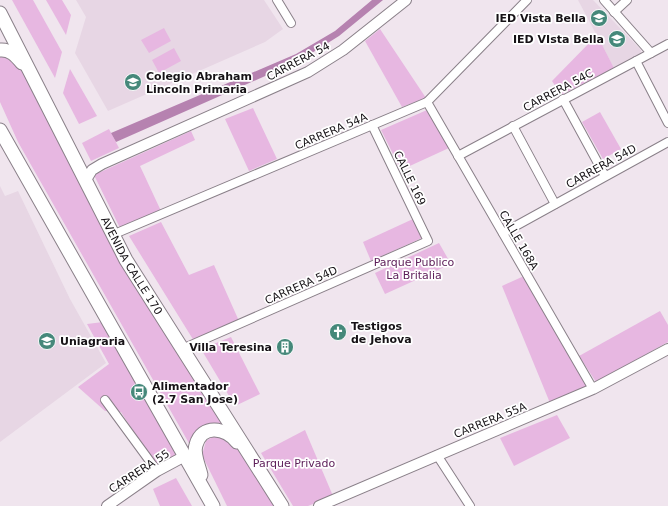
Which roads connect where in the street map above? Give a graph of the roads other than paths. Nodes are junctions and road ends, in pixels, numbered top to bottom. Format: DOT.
graph roads {
  1 [pos="277,0"];
  2 [pos="406,0"];
  3 [pos="527,0"];
  4 [pos="604,0"];
  5 [pos="627,0"];
  6 [pos="614,12"];
  7 [pos="0,13"];
  8 [pos="292,23"];
  9 [pos="668,44"];
  10 [pos="0,50"];
  11 [pos="651,53"];
  12 [pos="636,61"];
  13 [pos="44,96"];
  14 [pos="563,99"];
  15 [pos="427,102"];
  16 [pos="668,123"];
  17 [pos="372,125"];
  18 [pos="513,126"];
  19 [pos="0,130"];
  20 [pos="668,142"];
  21 [pos="458,156"];
  22 [pos="605,176"];
  23 [pos="86,180"];
  24 [pos="555,204"];
  25 [pos="503,233"];
  26 [pos="112,234"];
  27 [pos="428,241"];
  28 [pos="182,349"];
  29 [pos="668,349"];
  30 [pos="593,389"];
  31 [pos="105,400"];
  32 [pos="437,455"];
  33 [pos="185,456"];
  34 [pos="157,472"];
  35 [pos="267,482"];
  36 [pos="204,490"];
  37 [pos="107,506"];
  38 [pos="213,506"];
  39 [pos="282,506"];
  40 [pos="319,506"];
  41 [pos="470,506"];
  1 -- 8 [label="street"];
  2 -- 23 [label="street, CARRERA 54"];
  3 -- 15 [label="street, CARRERA 54A"];
  4 -- 6 [label="street"];
  5 -- 6 [label="street"];
  6 -- 11 [label="street"];
  7 -- 13 [label="main road, AVENIDA CALLE 170"];
  9 -- 11 [label="street, CARRERA 54C"];
  10 -- 13 [label="main road"];
  11 -- 12 [label="street, CARRERA 54C"];
  12 -- 14 [label="street, CARRERA 54C"];
  12 -- 16 [label="street"];
  13 -- 23 [label="main road, AVENIDA CALLE 170"];
  14 -- 18 [label="street, CARRERA 54C"];
  14 -- 22 [label="street"];
  15 -- 17 [label="street, CARRERA 54A"];
  15 -- 21 [label="street, CALLE 168A"];
  17 -- 26 [label="street, CARRERA 54A"];
  17 -- 27 [label="street, CALLE 169"];
  18 -- 21 [label="street, CARRERA 54C"];
  18 -- 24 [label="street"];
  19 -- 33 [label="main road"];
  20 -- 22 [label="street, CARRERA 54D"];
  21 -- 25 [label="street, CALLE 168A"];
  22 -- 24 [label="street, CARRERA 54D"];
  23 -- 26 [label="main road, AVENIDA CALLE 170"];
  24 -- 25 [label="street, CARRERA 54D"];
  25 -- 30 [label="street, CALLE 168A"];
  26 -- 28 [label="main road, AVENIDA CALLE 170"];
  27 -- 28 [label="street, CARRERA 54D"];
  28 -- 35 [label="main road, AVENIDA CALLE 170"];
  29 -- 30 [label="street, CARRERA 55A"];
  30 -- 32 [label="street, CARRERA 55A"];
  31 -- 34 [label="street"];
  32 -- 40 [label="street, CARRERA 55A"];
  32 -- 41 [label="street"];
  33 -- 34 [label="street, CARRERA 55"];
  33 -- 36 [label="main road"];
  34 -- 37 [label="street, CARRERA 55"];
  35 -- 36 [label="main road"];
  35 -- 39 [label="main road, AVENIDA CALLE 170"];
  36 -- 38 [label="main road"];
}
